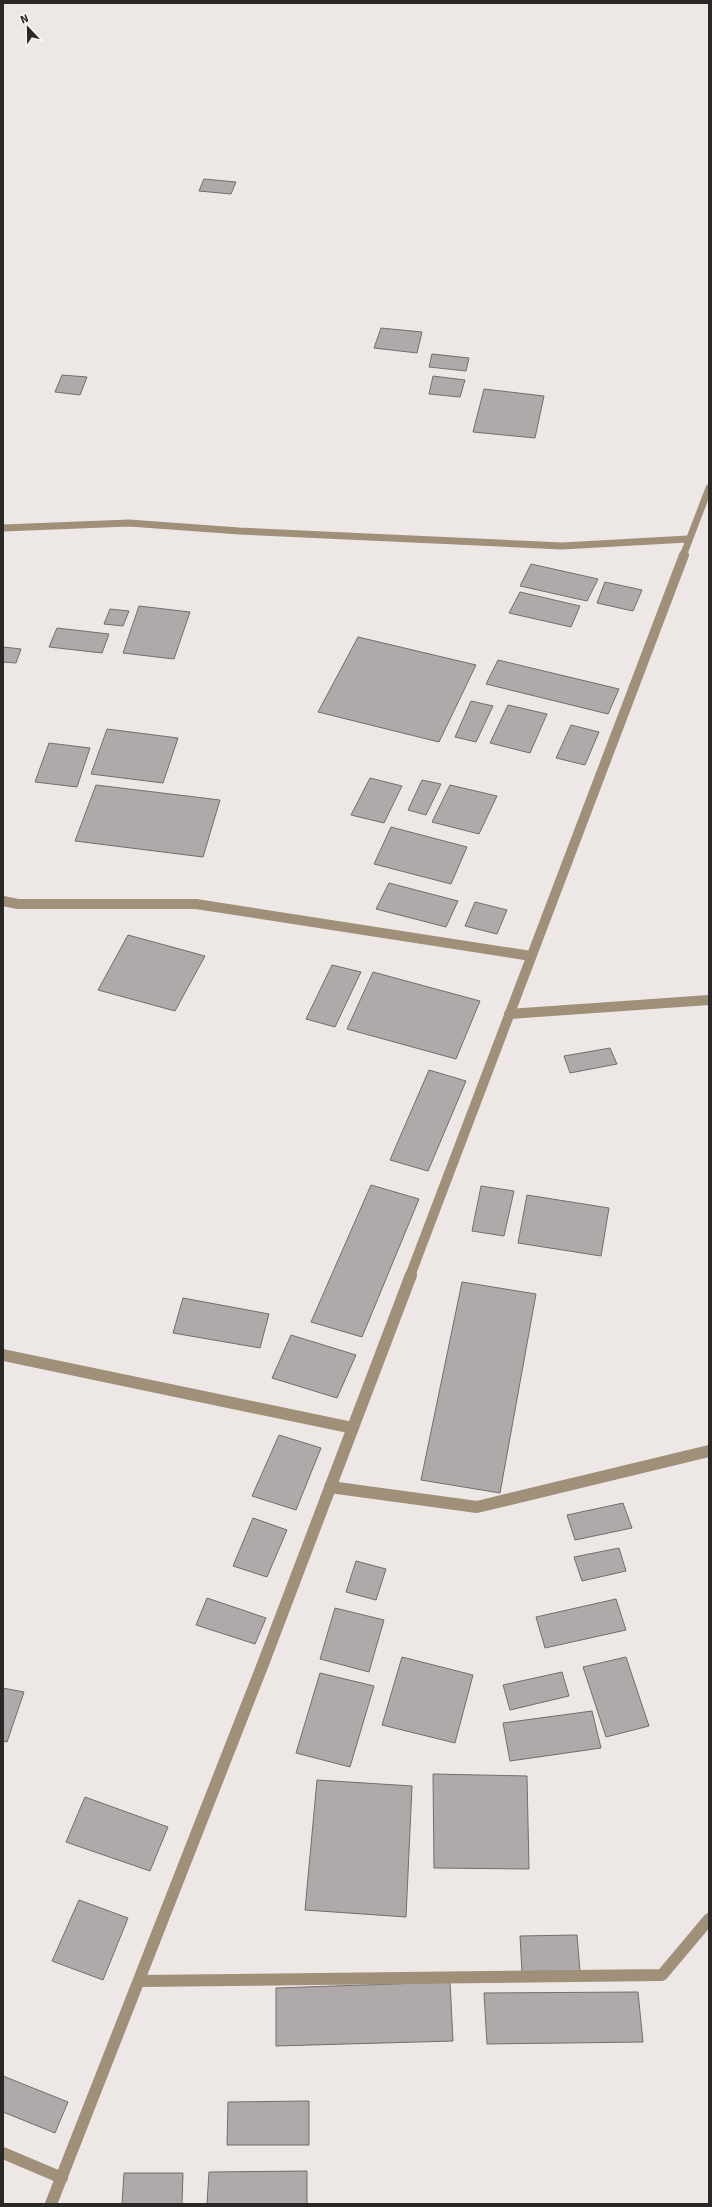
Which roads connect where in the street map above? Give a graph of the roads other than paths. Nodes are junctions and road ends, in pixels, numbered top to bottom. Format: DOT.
graph roads {
  1 [pos="709,488"];
  2 [pos="3,528"];
  3 [pos="688,540"];
  4 [pos="3,901"];
  5 [pos="531,956"];
  6 [pos="709,1000"];
  7 [pos="509,1014"];
  8 [pos="3,1355"];
  9 [pos="353,1428"];
  10 [pos="709,1450"];
  11 [pos="330,1487"];
  12 [pos="709,1918"];
  13 [pos="139,1981"];
  14 [pos="3,2153"];
  15 [pos="62,2178"];
  16 [pos="51,2204"];
  1 -- 3 [label="street"];
  2 -- 3 [label="street"];
  3 -- 5 [label="street"];
  4 -- 5 [label="street"];
  5 -- 7 [label="street"];
  6 -- 7 [label="street"];
  7 -- 9 [label="street"];
  8 -- 9 [label="street"];
  9 -- 11 [label="street"];
  10 -- 11 [label="street"];
  11 -- 13 [label="street"];
  12 -- 13 [label="street"];
  13 -- 15 [label="street"];
  14 -- 15 [label="street"];
  15 -- 16 [label="street"];
}
